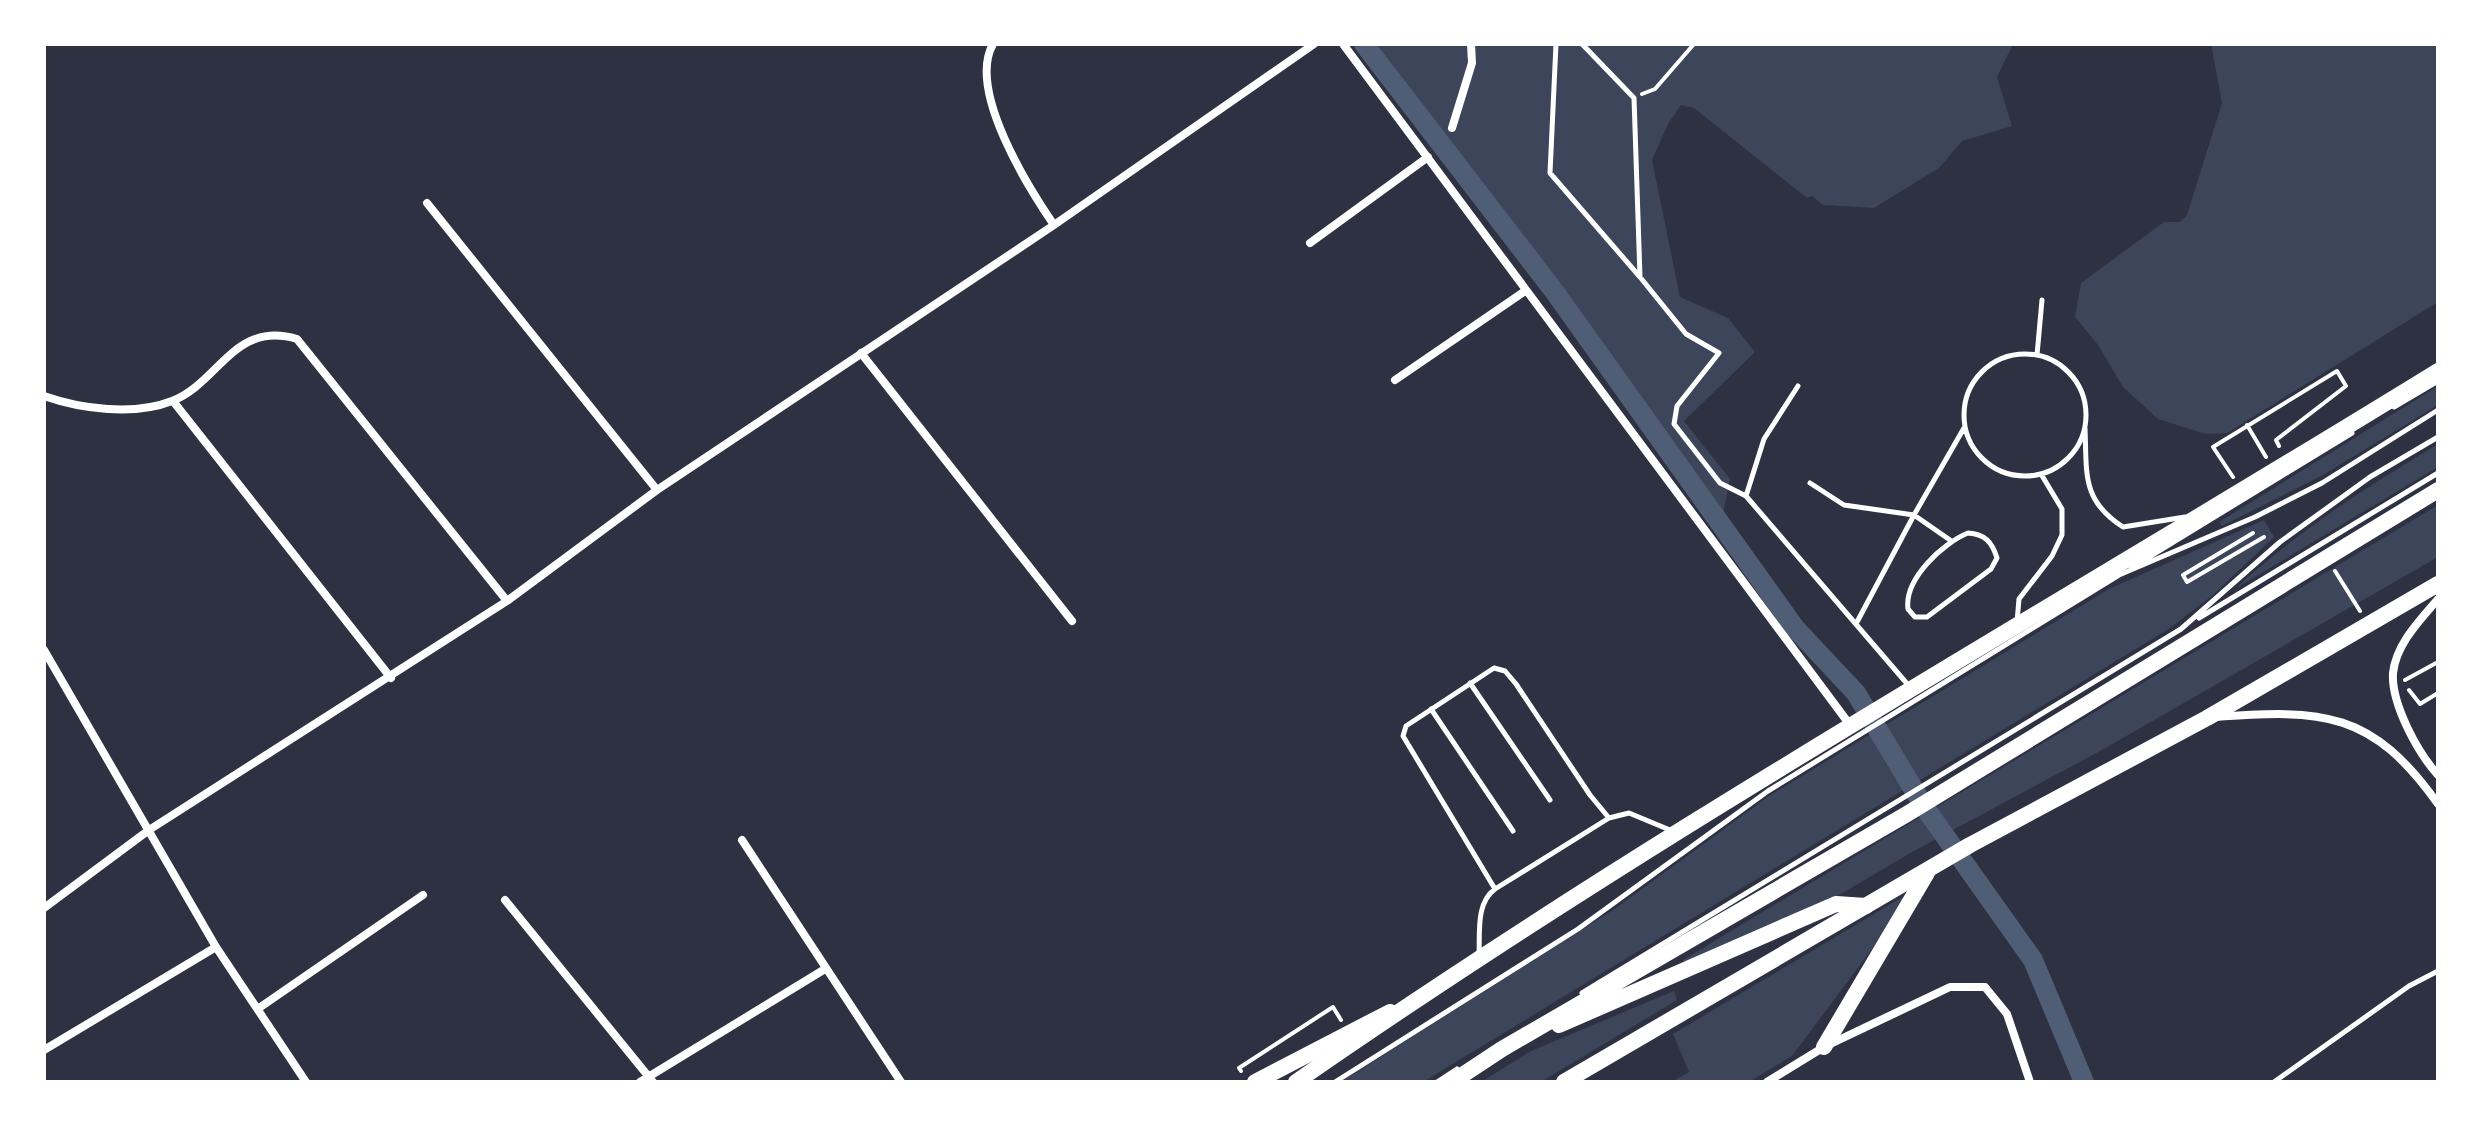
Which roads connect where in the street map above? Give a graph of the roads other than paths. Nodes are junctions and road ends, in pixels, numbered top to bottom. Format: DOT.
graph roads {
  1 [pos="993,44"];
  2 [pos="1314,44"];
  3 [pos="1343,44"];
  4 [pos="1471,44"];
  5 [pos="1556,44"];
  6 [pos="1582,44"];
  7 [pos="1452,128"];
  8 [pos="1428,157"];
  9 [pos="427,203"];
  10 [pos="1054,225"];
  11 [pos="1310,243"];
  12 [pos="1640,277"];
  13 [pos="1525,291"];
  14 [pos="2042,300"];
  15 [pos="861,353"];
  16 [pos="2037,355"];
  17 [pos="2438,371"];
  18 [pos="1395,380"];
  19 [pos="2438,381"];
  20 [pos="1798,386"];
  21 [pos="44,396"];
  22 [pos="173,401"];
  23 [pos="2438,410"];
  24 [pos="1965,427"];
  25 [pos="2085,427"];
  26 [pos="2438,437"];
  27 [pos="2438,473"];
  28 [pos="2041,474"];
  29 [pos="1810,483"];
  30 [pos="657,490"];
  31 [pos="2438,490"];
  32 [pos="1746,496"];
  33 [pos="2206,512"];
  34 [pos="1914,515"];
  35 [pos="1950,540"];
  36 [pos="2119,575"];
  37 [pos="2438,584"];
  38 [pos="2438,599"];
  39 [pos="507,601"];
  40 [pos="1072,621"];
  41 [pos="1857,622"];
  42 [pos="2017,628"];
  43 [pos="2181,629"];
  44 [pos="44,650"];
  45 [pos="391,678"];
  46 [pos="1470,683"];
  47 [pos="1912,690"];
  48 [pos="1431,709"];
  49 [pos="2207,718"];
  50 [pos="1857,727"];
  51 [pos="2438,775"];
  52 [pos="1940,785"];
  53 [pos="1550,800"];
  54 [pos="2438,804"];
  55 [pos="1900,810"];
  56 [pos="1609,818"];
  57 [pos="149,830"];
  58 [pos="1513,831"];
  59 [pos="1679,834"];
  60 [pos="742,840"];
  61 [pos="1931,869"];
  62 [pos="1495,889"];
  63 [pos="423,895"];
  64 [pos="505,900"];
  65 [pos="1866,906"];
  66 [pos="44,908"];
  67 [pos="216,947"];
  68 [pos="1479,957"];
  69 [pos="825,969"];
  70 [pos="2438,971"];
  71 [pos="1413,1001"];
  72 [pos="259,1008"];
  73 [pos="1824,1047"];
  74 [pos="1502,1049"];
  75 [pos="44,1050"];
  76 [pos="651,1079"];
  77 [pos="306,1082"];
  78 [pos="640,1082"];
  79 [pos="901,1082"];
  80 [pos="1255,1082"];
  81 [pos="1296,1082"];
  82 [pos="1332,1082"];
  83 [pos="1437,1082"];
  84 [pos="1452,1082"];
  85 [pos="1564,1082"];
  86 [pos="1767,1082"];
  87 [pos="2030,1082"];
  88 [pos="2274,1082"];
  1 -- 10 [label="street"];
  2 -- 10 [label="street"];
  3 -- 8 [label="street"];
  4 -- 7 [label="street"];
  5 -- 12 [label="lane"];
  6 -- 12 [label="lane"];
  8 -- 11 [label="street"];
  8 -- 13 [label="street"];
  9 -- 30 [label="street"];
  10 -- 15 [label="street"];
  12 -- 32 [label="lane"];
  13 -- 18 [label="street"];
  13 -- 50 [label="street"];
  14 -- 16 [label="lane"];
  15 -- 30 [label="street"];
  15 -- 40 [label="street"];
  16 -- 24 [label="lane"];
  16 -- 25 [label="lane"];
  17 -- 33 [label="main road"];
  19 -- 36 [label="lane"];
  20 -- 32 [label="lane"];
  21 -- 22 [label="street"];
  22 -- 39 [label="street"];
  22 -- 45 [label="street"];
  23 -- 36 [label="lane"];
  24 -- 28 [label="lane"];
  24 -- 34 [label="lane"];
  25 -- 28 [label="lane"];
  25 -- 33 [label="lane"];
  26 -- 43 [label="lane"];
  27 -- 43 [label="lane"];
  28 -- 42 [label="lane"];
  29 -- 34 [label="lane"];
  30 -- 39 [label="street"];
  31 -- 52 [label="main road"];
  32 -- 41 [label="lane"];
  33 -- 42 [label="main road"];
  34 -- 35 [label="lane"];
  34 -- 41 [label="lane"];
  35 -- 35 [label="lane"];
  36 -- 50 [label="lane"];
  37 -- 49 [label="main road"];
  38 -- 51 [label="street"];
  39 -- 45 [label="street"];
  41 -- 47 [label="lane"];
  42 -- 47 [label="main road"];
  43 -- 52 [label="lane"];
  44 -- 57 [label="street"];
  45 -- 57 [label="street"];
  46 -- 48 [label="lane"];
  46 -- 53 [label="lane"];
  46 -- 56 [label="lane"];
  47 -- 50 [label="main road"];
  48 -- 58 [label="lane"];
  48 -- 62 [label="lane"];
  49 -- 54 [label="street"];
  49 -- 61 [label="main road"];
  50 -- 59 [label="main road"];
  50 -- 82 [label="lane"];
  52 -- 55 [label="main road"];
  55 -- 74 [label="main road"];
  55 -- 83 [label="lane"];
  56 -- 59 [label="lane"];
  56 -- 62 [label="lane"];
  57 -- 66 [label="street"];
  57 -- 67 [label="street"];
  59 -- 68 [label="main road"];
  60 -- 69 [label="street"];
  61 -- 65 [label="main road"];
  61 -- 73 [label="main road"];
  62 -- 68 [label="lane"];
  63 -- 72 [label="street"];
  64 -- 76 [label="street"];
  65 -- 74 [label="main road"];
  65 -- 85 [label="main road"];
  67 -- 72 [label="street"];
  67 -- 75 [label="street"];
  68 -- 71 [label="main road"];
  69 -- 76 [label="street"];
  69 -- 79 [label="street"];
  70 -- 88 [label="lane"];
  71 -- 80 [label="main road"];
  71 -- 81 [label="main road"];
  72 -- 77 [label="street"];
  73 -- 86 [label="street"];
  73 -- 87 [label="street"];
  74 -- 84 [label="main road"];
  76 -- 78 [label="street"];
}
